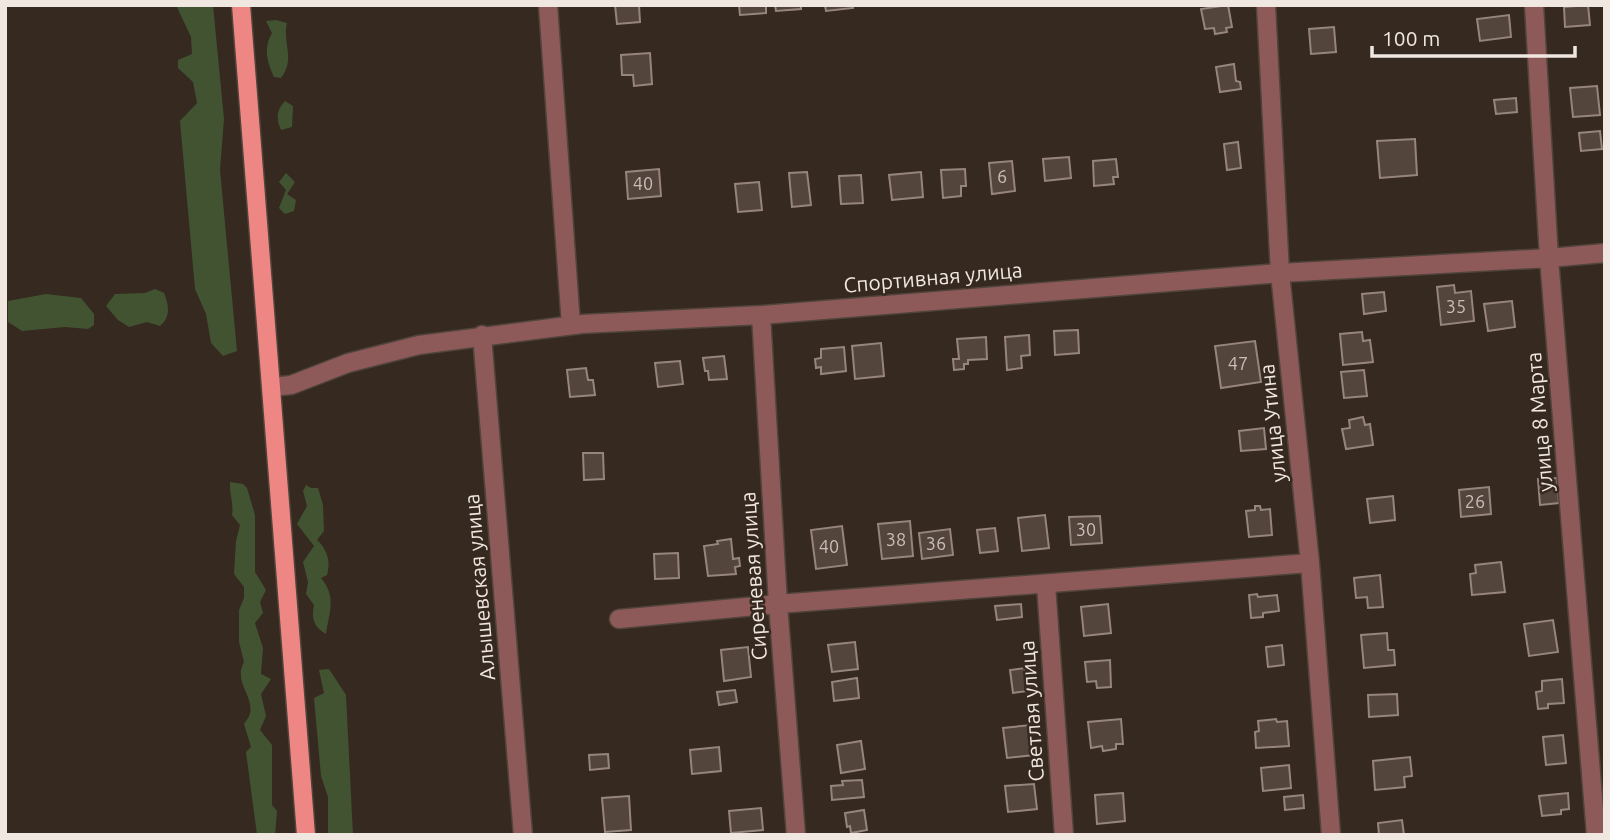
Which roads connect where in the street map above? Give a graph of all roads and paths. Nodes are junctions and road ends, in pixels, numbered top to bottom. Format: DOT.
graph roads {
  1 [pos="241,5"];
  2 [pos="548,5"];
  3 [pos="1266,5"];
  4 [pos="1534,5"];
  5 [pos="1605,253"];
  6 [pos="1549,258"];
  7 [pos="1280,273"];
  8 [pos="761,314"];
  9 [pos="571,325"];
  10 [pos="482,335"];
  11 [pos="271,387"];
  12 [pos="1310,563"];
  13 [pos="1046,585"];
  14 [pos="778,604"];
  15 [pos="619,619"];
  16 [pos="306,835"];
  17 [pos="523,835"];
  18 [pos="796,835"];
  19 [pos="1064,835"];
  20 [pos="1331,835"];
  21 [pos="1596,835"];
  1 -- 11 [label="main road"];
  2 -- 9 [label="street"];
  3 -- 7 [label="street, улица Утина"];
  4 -- 6 [label="street, улица 8 Марта"];
  5 -- 6 [label="street, Спортивная улица"];
  6 -- 7 [label="street, Спортивная улица"];
  6 -- 21 [label="street, улица 8 Марта"];
  7 -- 8 [label="street, Спортивная улица"];
  7 -- 12 [label="street, улица Утина"];
  8 -- 9 [label="street, Спортивная улица"];
  8 -- 14 [label="street, Сиреневая улица"];
  9 -- 10 [label="street, Спортивная улица"];
  10 -- 11 [label="street, Спортивная улица"];
  10 -- 17 [label="street, Алышевская улица"];
  11 -- 16 [label="main road"];
  12 -- 13 [label="street"];
  12 -- 20 [label="street, улица Утина"];
  13 -- 14 [label="street"];
  13 -- 19 [label="street, Светлая улица"];
  14 -- 15 [label="street"];
  14 -- 18 [label="street, Сиреневая улица"];
}
